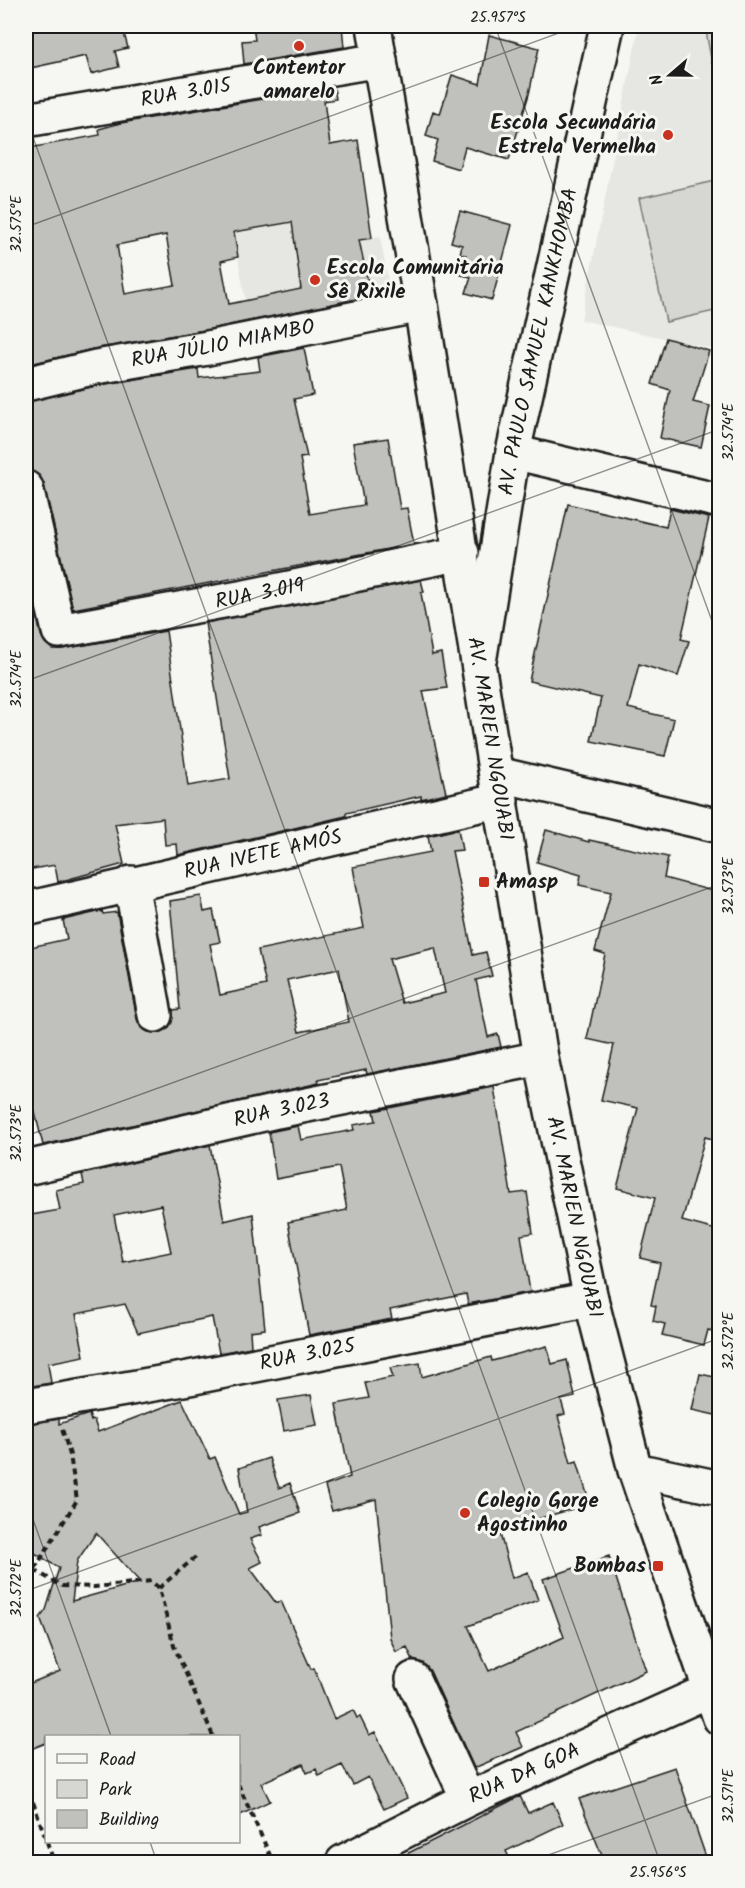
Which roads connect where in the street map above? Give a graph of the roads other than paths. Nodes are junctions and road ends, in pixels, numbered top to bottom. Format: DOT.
graph roads {
  1 [pos="374,26"];
  2 [pos="607,26"];
  3 [pos="380,60"];
  4 [pos="26,120"];
  5 [pos="422,305"];
  6 [pos="26,384"];
  7 [pos="513,452"];
  8 [pos="26,488"];
  9 [pos="720,501"];
  10 [pos="462,553"];
  11 [pos="479,661"];
  12 [pos="499,787"];
  13 [pos="720,826"];
  14 [pos="131,884"];
  15 [pos="26,909"];
  16 [pos="155,1015"];
  17 [pos="541,1058"];
  18 [pos="26,1164"];
  19 [pos="591,1299"];
  20 [pos="26,1406"];
  21 [pos="635,1470"];
  22 [pos="720,1488"];
  23 [pos="413,1679"];
  24 [pos="715,1704"];
  25 [pos="468,1799"];
  26 [pos="349,1861"];
  1 -- 3 [label="street, AV. MARIEN NGOUABI"];
  2 -- 7 [label="street, AV. PAULO SAMUEL KANKHOMBA"];
  3 -- 4 [label="street, RUA 3.015"];
  3 -- 5 [label="street, AV. MARIEN NGOUABI"];
  5 -- 6 [label="street, RUA JÚLIO MIAMBO"];
  5 -- 10 [label="street, AV. MARIEN NGOUABI"];
  7 -- 9 [label="street"];
  7 -- 11 [label="street, AV. PAULO SAMUEL KANKHOMBA"];
  8 -- 10 [label="street, RUA 3.019"];
  10 -- 11 [label="street, AV. MARIEN NGOUABI"];
  11 -- 12 [label="street, AV. MARIEN NGOUABI"];
  12 -- 13 [label="street"];
  12 -- 14 [label="street, RUA IVETE AMÓS"];
  12 -- 17 [label="street, AV. MARIEN NGOUABI"];
  14 -- 15 [label="street, RUA IVETE AMÓS"];
  14 -- 16 [label="street"];
  17 -- 18 [label="street, RUA 3.023"];
  17 -- 19 [label="street, AV. MARIEN NGOUABI"];
  19 -- 20 [label="street, RUA 3.025"];
  19 -- 21 [label="street, AV. MARIEN NGOUABI"];
  21 -- 22 [label="street"];
  21 -- 24 [label="street, AV. MARIEN NGOUABI"];
  23 -- 25 [label="street"];
  24 -- 25 [label="street, RUA DA GOA"];
  25 -- 26 [label="street, RUA DA GOA"];
}
